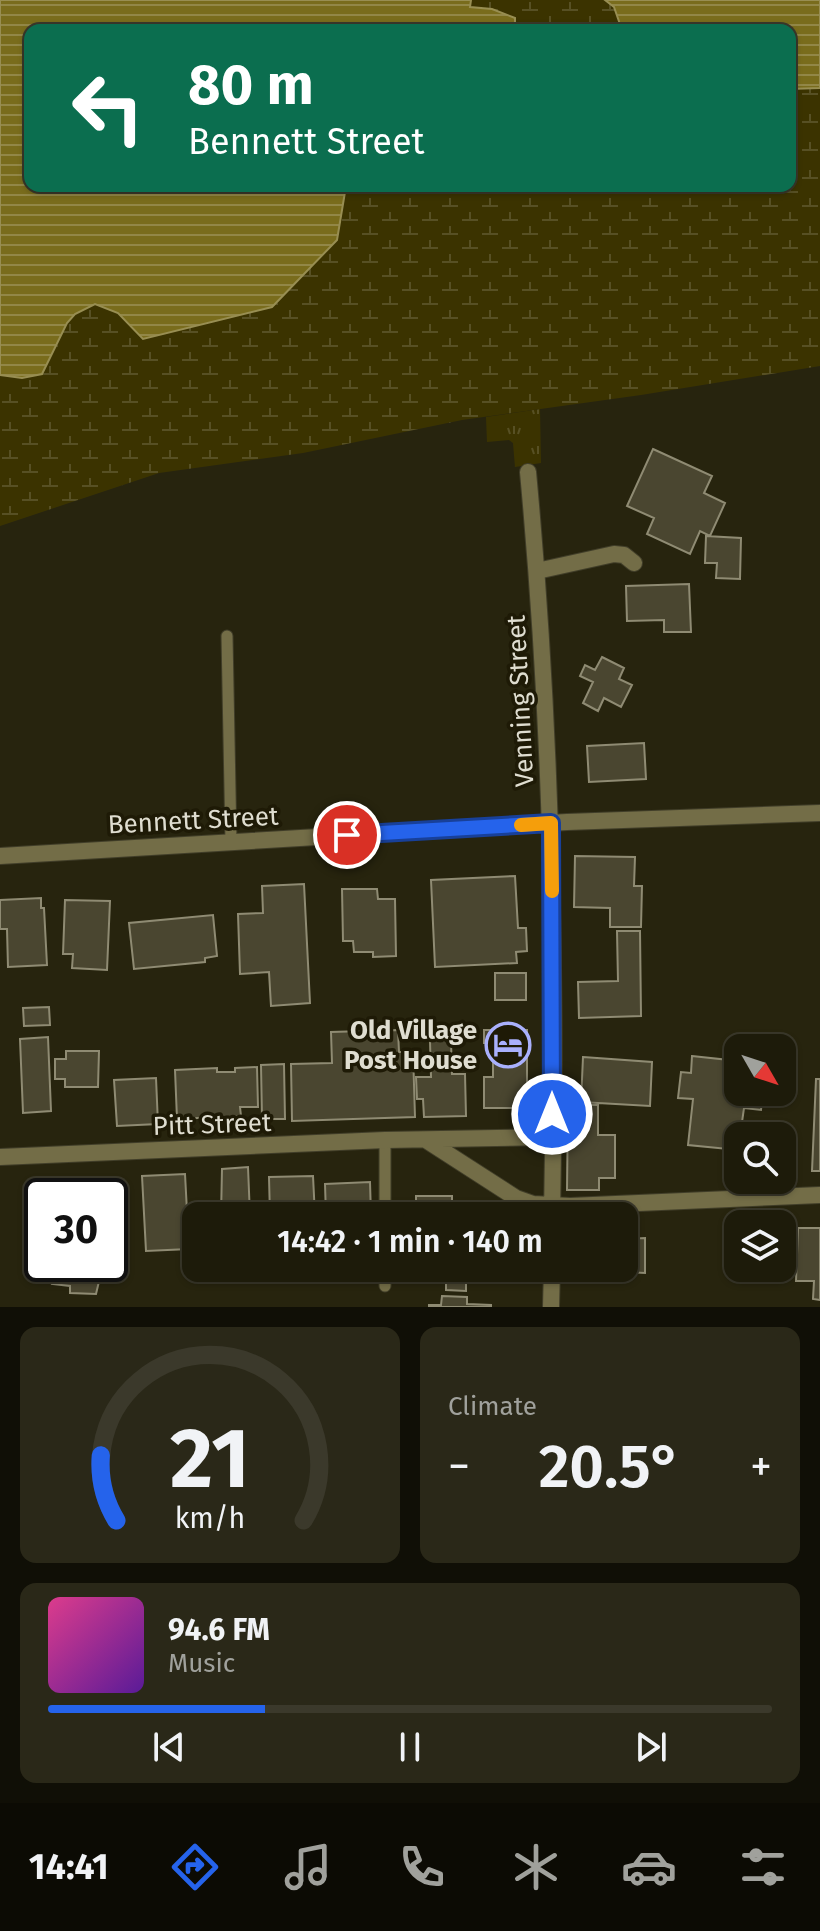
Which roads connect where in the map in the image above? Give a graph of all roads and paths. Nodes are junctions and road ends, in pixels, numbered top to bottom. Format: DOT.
graph roads {
  1 [pos="528,472"];
  2 [pos="634,563"];
  3 [pos="537,571"];
  4 [pos="227,636"];
  5 [pos="820,813"];
  6 [pos="551,823"];
  7 [pos="231,842"];
  8 [pos="0,856"];
  9 [pos="552,1137"];
  10 [pos="385,1140"];
  11 [pos="426,1140"];
  12 [pos="0,1157"];
  13 [pos="820,1195"];
  14 [pos="385,1202"];
  15 [pos="527,1202"];
  16 [pos="552,1202"];
  17 [pos="638,1206"];
  18 [pos="385,1282"];
  19 [pos="552,1282"];
  20 [pos="385,1286"];
  21 [pos="551,1307"];
  1 -- 3 [label="street, Venning Street"];
  2 -- 3 [label="street"];
  3 -- 6 [label="street, Venning Street"];
  4 -- 7 [label="lane"];
  5 -- 6 [label="street, Bennett Street"];
  6 -- 7 [label="street, Bennett Street"];
  6 -- 9 [label="street, Venning Street"];
  7 -- 8 [label="street, Bennett Street"];
  9 -- 11 [label="street, Pitt Street"];
  9 -- 16 [label="street, Venning Street"];
  10 -- 11 [label="street, Pitt Street"];
  10 -- 12 [label="street, Pitt Street"];
  10 -- 14 [label="lane"];
  11 -- 15 [label="street"];
  13 -- 17 [label="street"];
  18 -- 20 [label="lane"];
  19 -- 21 [label="street"];
}
